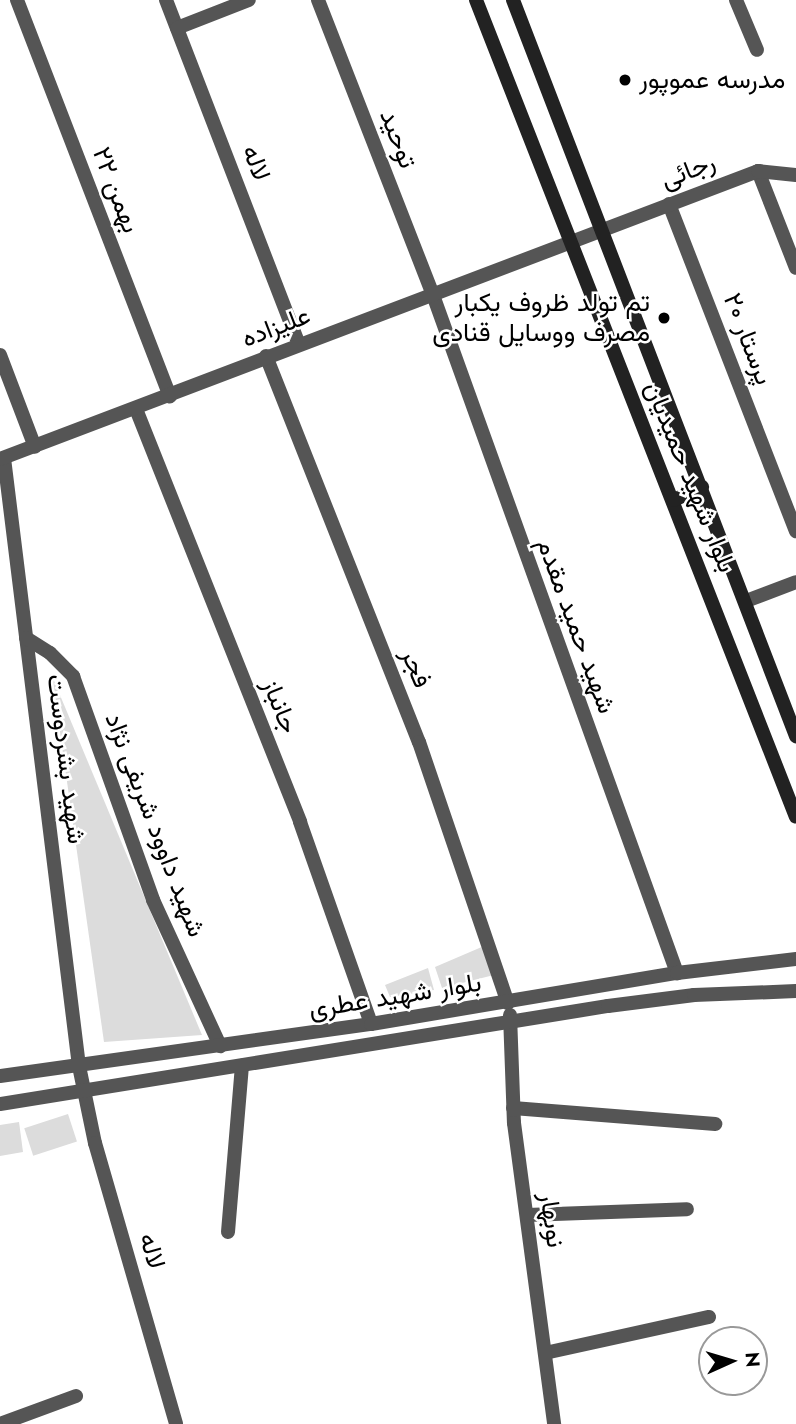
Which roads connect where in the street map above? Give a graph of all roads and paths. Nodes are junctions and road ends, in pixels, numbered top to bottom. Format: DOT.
graph roads {
  1 [pos="17,0"];
  2 [pos="166,0"];
  3 [pos="249,0"];
  4 [pos="318,0"];
  5 [pos="477,0"];
  6 [pos="513,0"];
  7 [pos="736,0"];
  8 [pos="177,28"];
  9 [pos="757,50"];
  10 [pos="758,171"];
  11 [pos="796,174"];
  12 [pos="669,204"];
  13 [pos="601,231"];
  14 [pos="570,243"];
  15 [pos="796,268"];
  16 [pos="433,295"];
  17 [pos="299,344"];
  18 [pos="0,355"];
  19 [pos="265,356"];
  20 [pos="170,397"];
  21 [pos="135,409"];
  22 [pos="35,447"];
  23 [pos="2,459"];
  24 [pos="702,487"];
  25 [pos="674,500"];
  26 [pos="796,531"];
  27 [pos="796,582"];
  28 [pos="746,601"];
  29 [pos="26,638"];
  30 [pos="796,736"];
  31 [pos="796,817"];
  32 [pos="796,959"];
  33 [pos="677,973"];
  34 [pos="796,991"];
  35 [pos="508,1003"];
  36 [pos="511,1022"];
  37 [pos="371,1024"];
  38 [pos="220,1046"];
  39 [pos="79,1066"];
  40 [pos="242,1066"];
  41 [pos="0,1076"];
  42 [pos="84,1090"];
  43 [pos="0,1104"];
  44 [pos="513,1108"];
  45 [pos="715,1124"];
  46 [pos="687,1209"];
  47 [pos="527,1215"];
  48 [pos="228,1232"];
  49 [pos="709,1317"];
  50 [pos="545,1353"];
  51 [pos="76,1396"];
  52 [pos="0,1424"];
  53 [pos="176,1424"];
  54 [pos="554,1424"];
  1 -- 20 [label="street, ۲۲ بهمن"];
  2 -- 8 [label="street, لاله"];
  3 -- 8 [label="street"];
  4 -- 16 [label="street, توحید"];
  5 -- 14 [label="main road, بلوار شهید حمیدیان"];
  6 -- 13 [label="main road, بلوار شهید حمیدیان"];
  7 -- 9 [label="street"];
  8 -- 17 [label="street, لاله"];
  10 -- 11 [label="street, رجائی"];
  10 -- 12 [label="street, رجائی"];
  10 -- 15 [label="street"];
  12 -- 13 [label="street, رجائی"];
  12 -- 26 [label="street, پرستار ۲۰"];
  13 -- 14 [label="street, رجائی"];
  13 -- 24 [label="main road, بلوار شهید حمیدیان"];
  14 -- 16 [label="street, علیزاده"];
  14 -- 25 [label="main road, بلوار شهید حمیدیان"];
  16 -- 17 [label="street, علیزاده"];
  16 -- 33 [label="street, شهید حمید مقدم"];
  17 -- 19 [label="street, علیزاده"];
  18 -- 22 [label="street"];
  19 -- 20 [label="street, علیزاده"];
  19 -- 35 [label="street, فجر"];
  20 -- 21 [label="street, علیزاده"];
  21 -- 22 [label="street, علیزاده"];
  21 -- 37 [label="street, جانباز"];
  22 -- 23 [label="street, علیزاده"];
  23 -- 29 [label="street, شهید بشردوست"];
  24 -- 25 [label="main road"];
  24 -- 28 [label="main road, بلوار شهید حمیدیان"];
  25 -- 31 [label="main road, بلوار شهید حمیدیان"];
  27 -- 28 [label="street"];
  28 -- 30 [label="main road, بلوار شهید حمیدیان"];
  29 -- 38 [label="street, شهید داوود شریفی نژاد"];
  29 -- 39 [label="street, شهید بشردوست"];
  32 -- 33 [label="street, بلوار شهید عطری"];
  33 -- 35 [label="street, بلوار شهید عطری"];
  34 -- 36 [label="street, بلوار شهید عطری"];
  35 -- 36 [label="street, فجر"];
  35 -- 37 [label="street, بلوار شهید عطری"];
  36 -- 40 [label="street, بلوار شهید عطری"];
  36 -- 44 [label="street, نوبهار"];
  37 -- 38 [label="street, بلوار شهید عطری"];
  38 -- 39 [label="street, بلوار شهید عطری"];
  39 -- 41 [label="street, بلوار شهید عطری"];
  39 -- 42 [label="street, شهید بشردوست"];
  40 -- 42 [label="street, بلوار شهید عطری"];
  40 -- 48 [label="street"];
  42 -- 43 [label="street, بلوار شهید عطری"];
  42 -- 53 [label="street, لاله"];
  44 -- 45 [label="street"];
  44 -- 47 [label="street, نوبهار"];
  46 -- 47 [label="street"];
  47 -- 50 [label="street, نوبهار"];
  49 -- 50 [label="street"];
  50 -- 54 [label="street, نوبهار"];
  51 -- 52 [label="street"];
}
